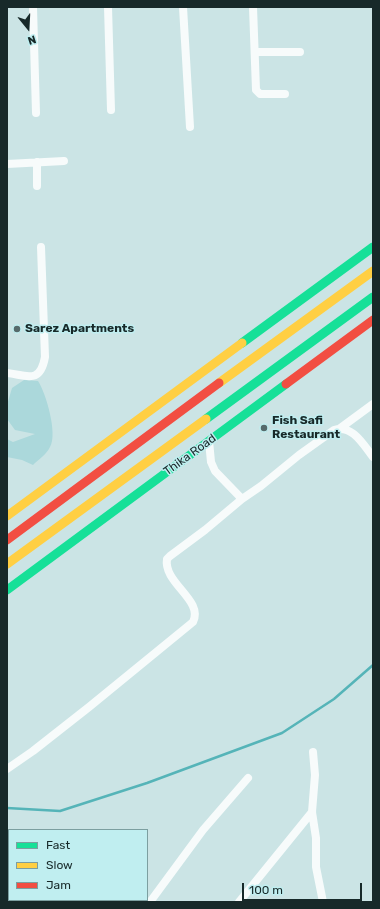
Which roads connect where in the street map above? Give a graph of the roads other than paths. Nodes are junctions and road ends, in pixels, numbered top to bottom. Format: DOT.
graph roads {
  1 [pos="33,7"];
  2 [pos="108,7"];
  3 [pos="183,7"];
  4 [pos="254,7"];
  5 [pos="255,52"];
  6 [pos="300,52"];
  7 [pos="285,94"];
  8 [pos="111,110"];
  9 [pos="36,113"];
  10 [pos="190,127"];
  11 [pos="64,161"];
  12 [pos="37,162"];
  13 [pos="7,164"];
  14 [pos="37,186"];
  15 [pos="373,246"];
  16 [pos="41,247"];
  17 [pos="373,272"];
  18 [pos="373,297"];
  19 [pos="373,320"];
  20 [pos="7,373"];
  21 [pos="373,404"];
  22 [pos="339,429"];
  23 [pos="209,440"];
  24 [pos="373,456"];
  25 [pos="242,499"];
  26 [pos="7,516"];
  27 [pos="7,540"];
  28 [pos="7,564"];
  29 [pos="7,590"];
  30 [pos="313,752"];
  31 [pos="7,769"];
  32 [pos="248,778"];
  33 [pos="312,812"];
  34 [pos="150,902"];
  35 [pos="239,902"];
  36 [pos="323,902"];
  1 -- 9 [label="street"];
  2 -- 8 [label="street"];
  3 -- 10 [label="street"];
  4 -- 5 [label="street"];
  5 -- 6 [label="street"];
  5 -- 7 [label="street"];
  11 -- 12 [label="street"];
  12 -- 13 [label="street"];
  12 -- 14 [label="street"];
  15 -- 26 [label="main road"];
  16 -- 20 [label="street"];
  17 -- 27 [label="main road"];
  18 -- 28 [label="main road, Thika Road"];
  19 -- 23 [label="main road, Thika Road"];
  21 -- 22 [label="street"];
  22 -- 24 [label="street"];
  22 -- 25 [label="street"];
  23 -- 25 [label="street"];
  23 -- 29 [label="main road, Thika Road"];
  25 -- 31 [label="street"];
  30 -- 33 [label="street"];
  32 -- 34 [label="street"];
  33 -- 35 [label="street"];
  33 -- 36 [label="street"];
}
